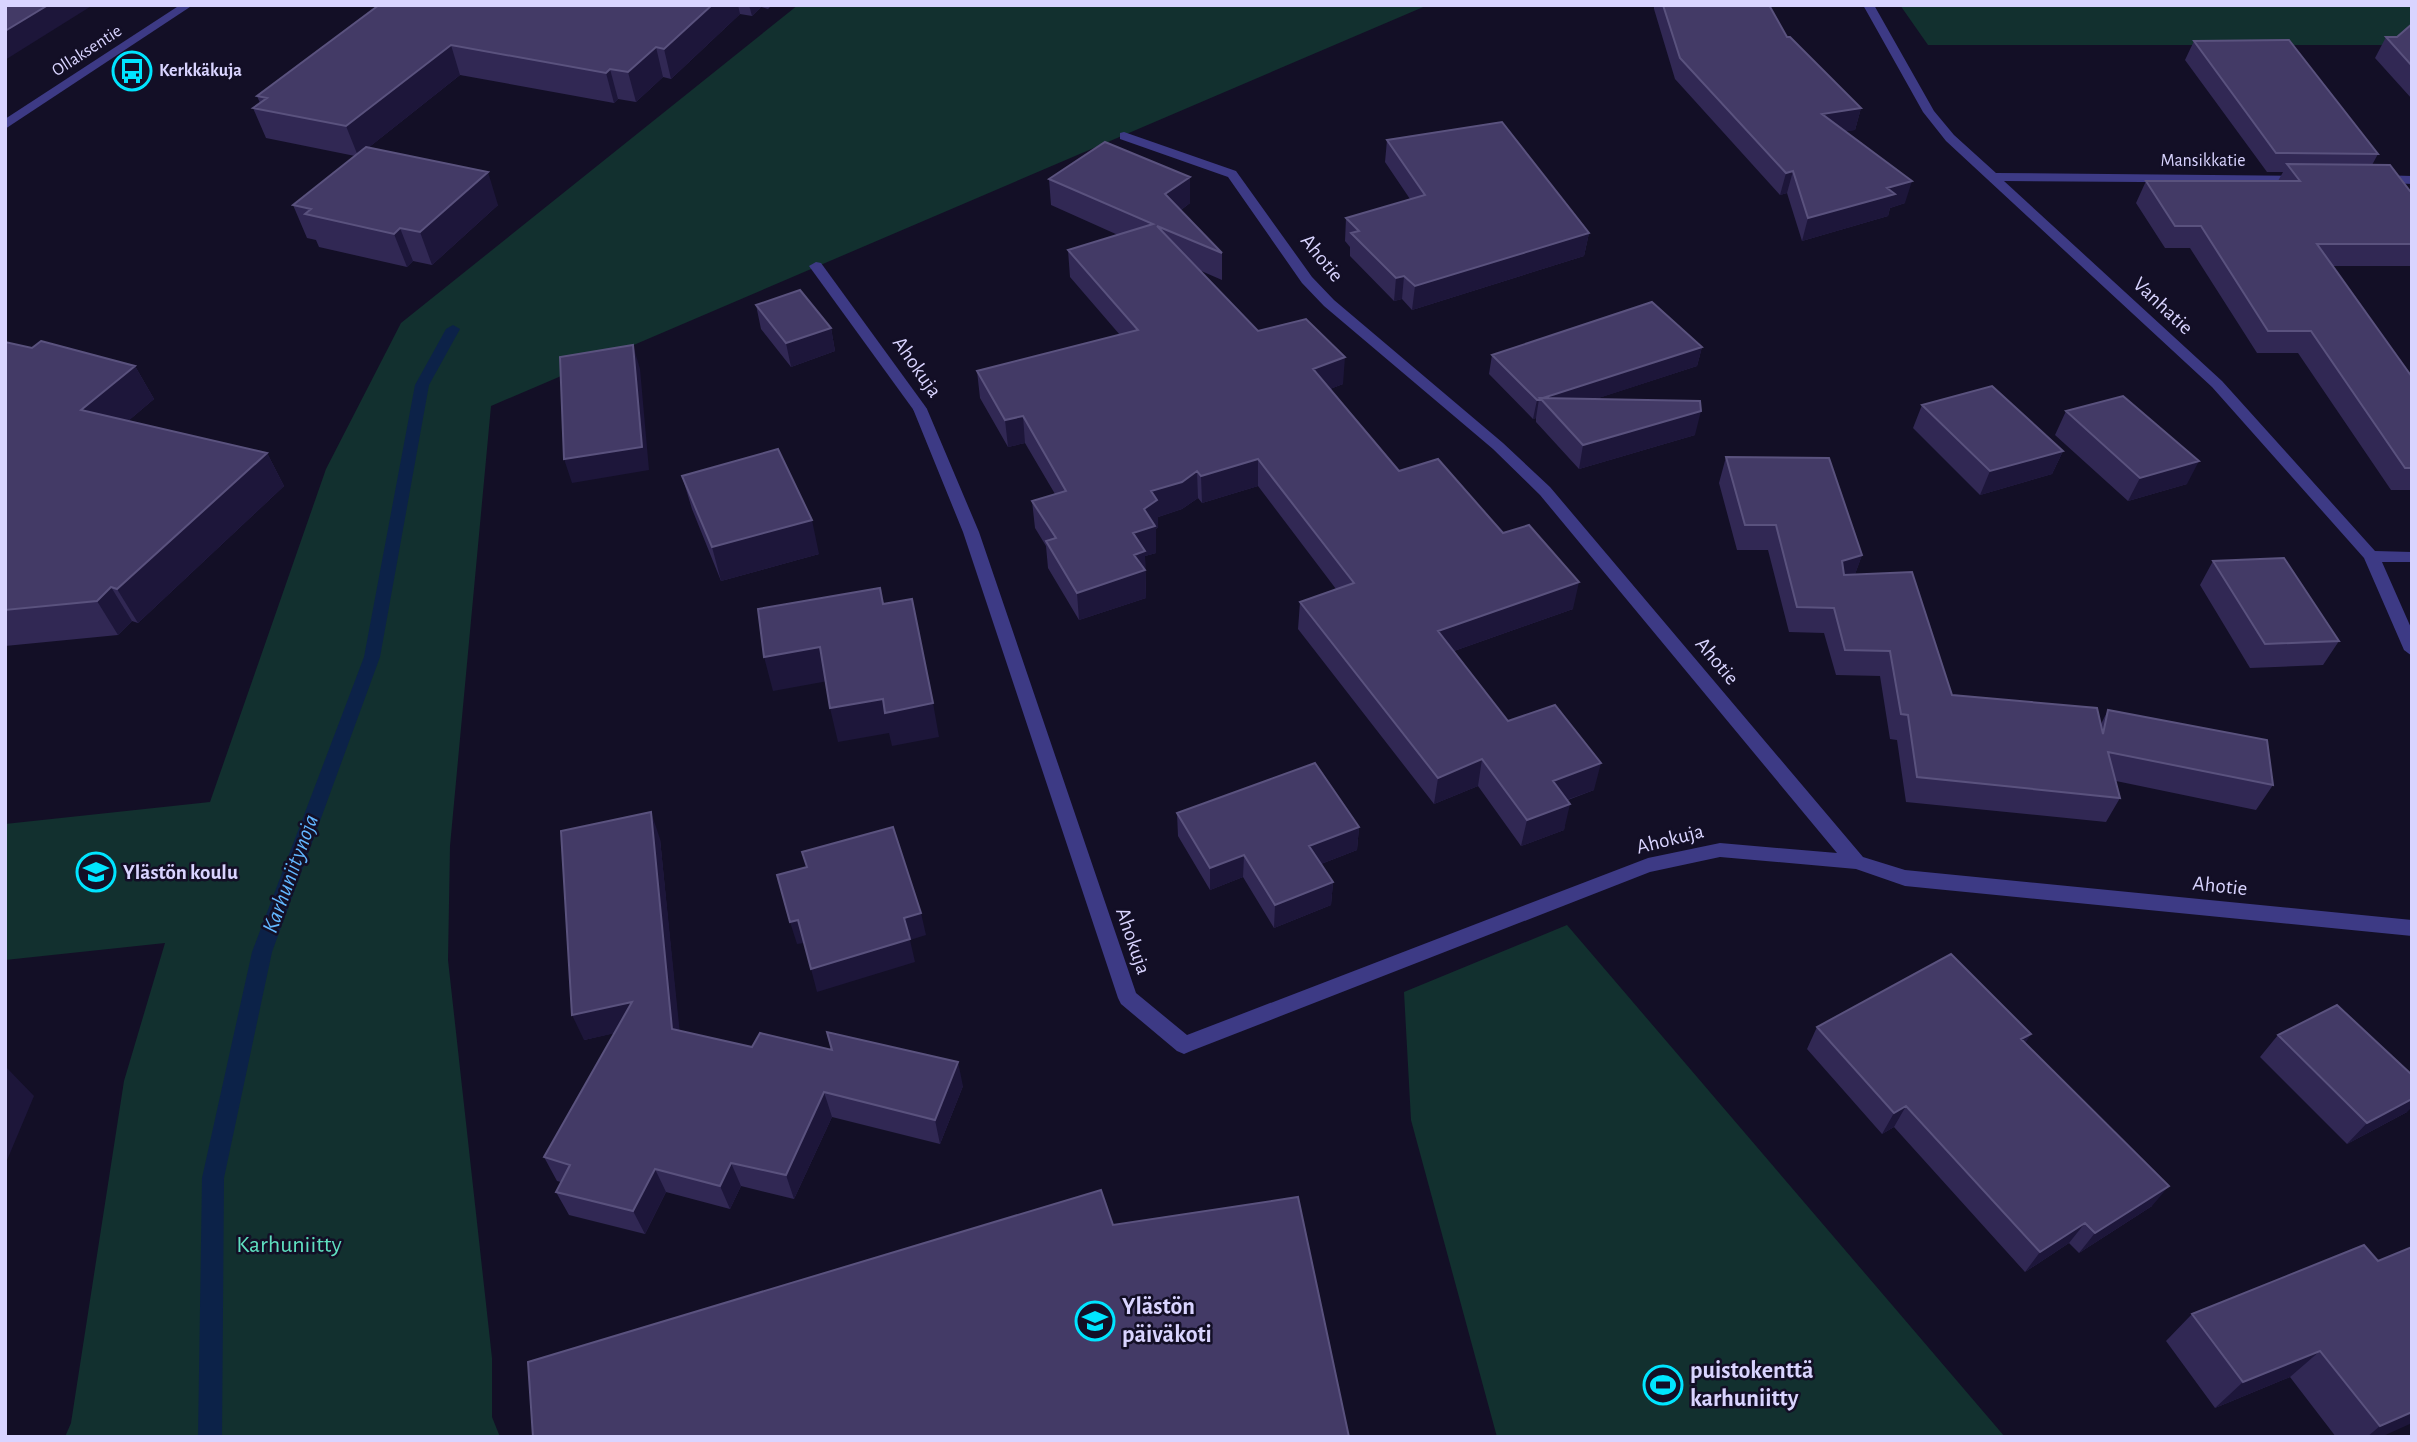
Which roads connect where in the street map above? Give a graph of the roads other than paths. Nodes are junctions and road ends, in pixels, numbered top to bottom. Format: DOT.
graph roads {
  1 [pos="188,5"];
  2 [pos="1868,5"];
  3 [pos="5,125"];
  4 [pos="1124,136"];
  5 [pos="1993,177"];
  6 [pos="2320,179"];
  7 [pos="2360,179"];
  8 [pos="2412,180"];
  9 [pos="816,266"];
  10 [pos="2371,556"];
  11 [pos="2412,557"];
  12 [pos="2412,650"];
  13 [pos="1856,862"];
  14 [pos="2412,928"];
  1 -- 3 [label="street, Ollaksentie"];
  2 -- 5 [label="street, Vanhatie"];
  4 -- 13 [label="street, Ahotie"];
  5 -- 6 [label="street, Mansikkatie"];
  5 -- 10 [label="street, Vanhatie"];
  7 -- 8 [label="street"];
  9 -- 13 [label="street, Ahokuja"];
  10 -- 11 [label="street"];
  10 -- 12 [label="street, Vanhatie"];
  13 -- 14 [label="street, Ahotie"];
}
